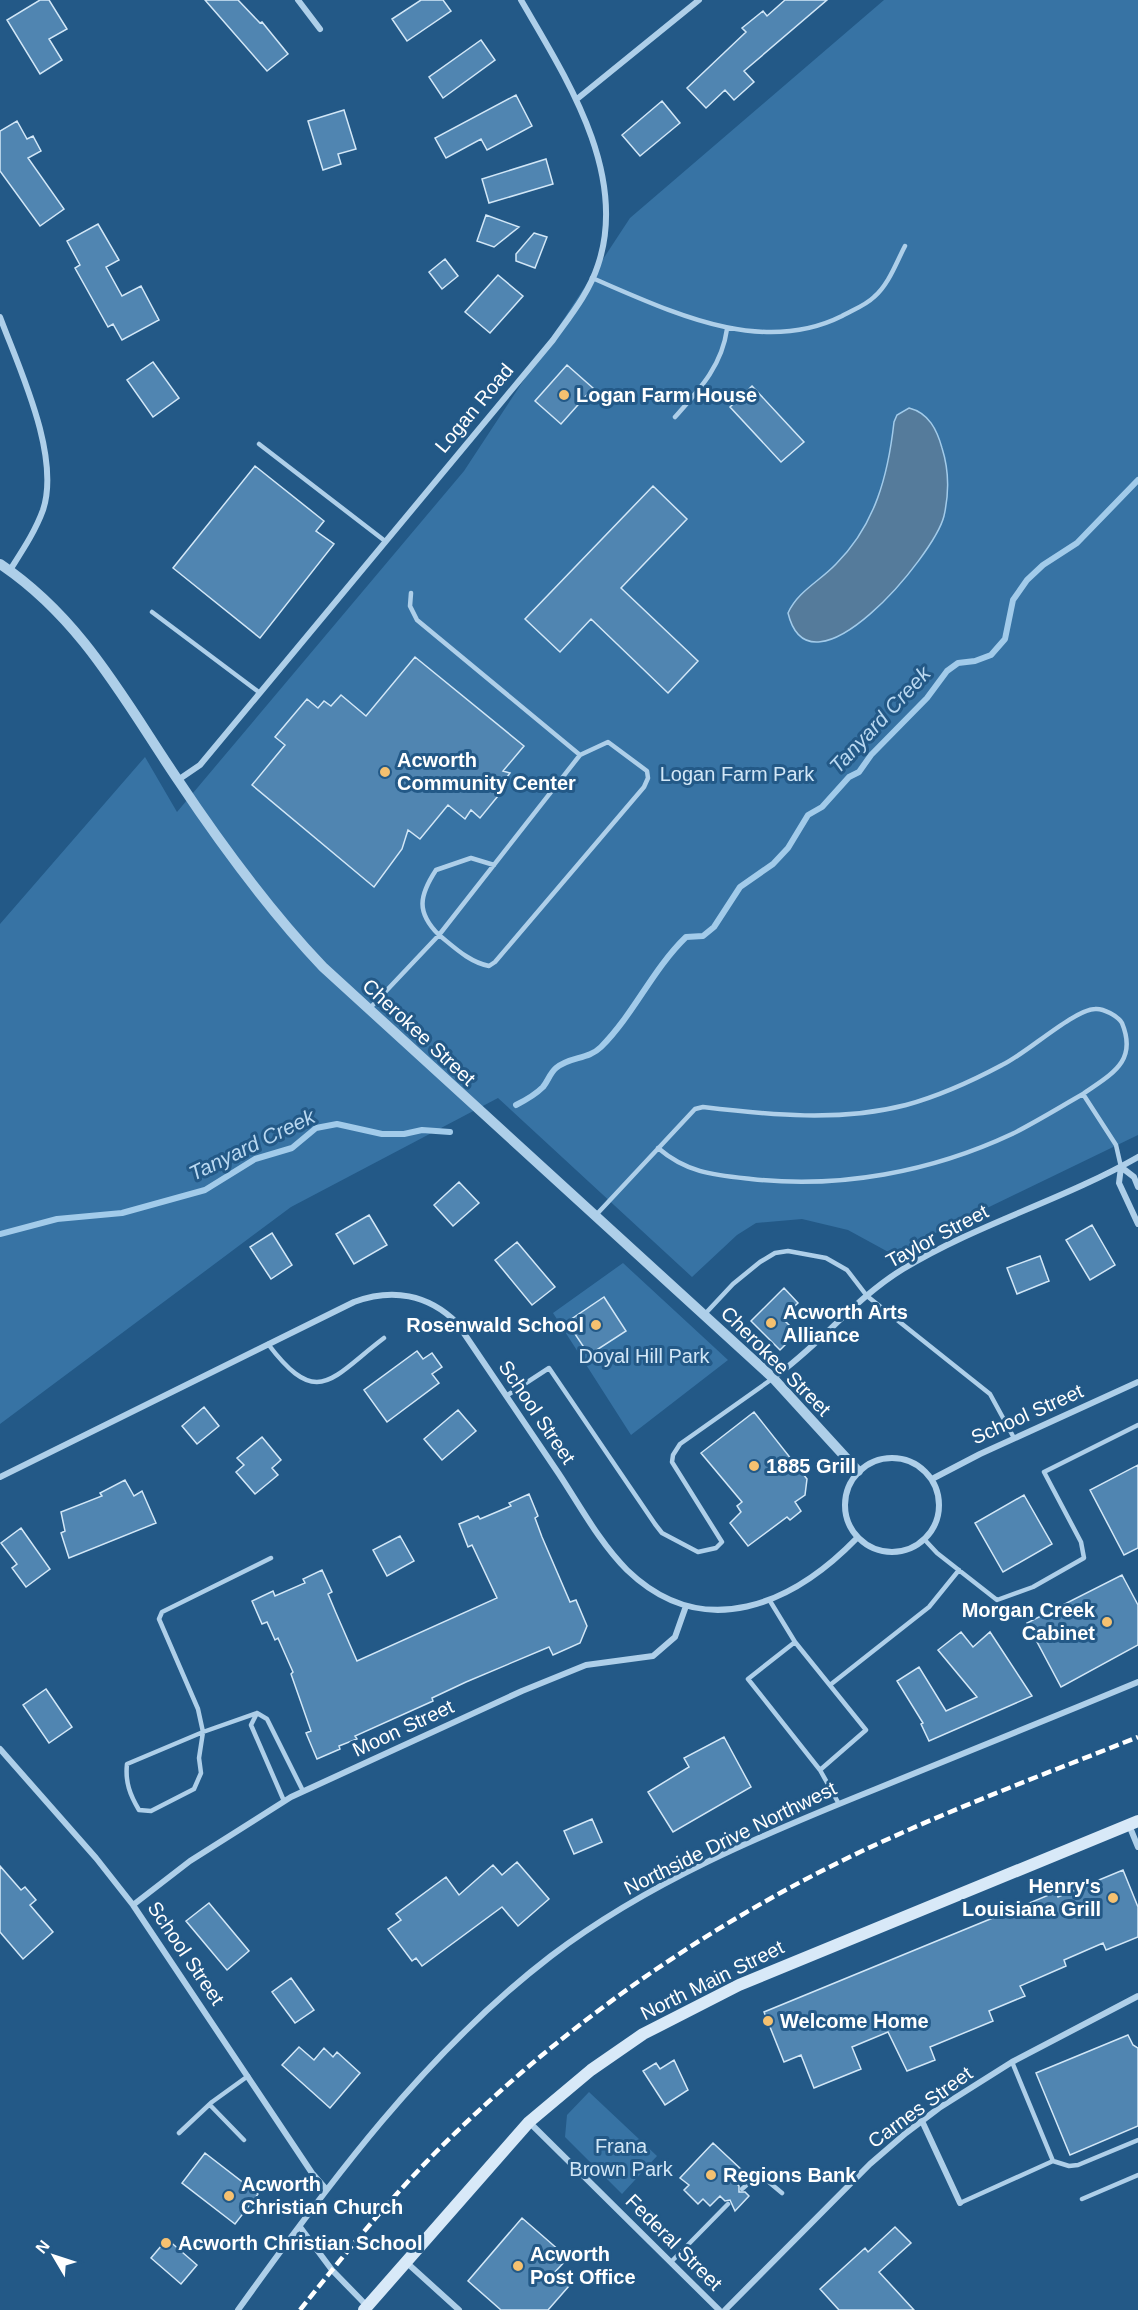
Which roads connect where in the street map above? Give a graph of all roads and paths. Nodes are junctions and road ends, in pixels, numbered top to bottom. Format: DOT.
graph roads {
  1 [pos="298,0"];
  2 [pos="521,0"];
  3 [pos="699,0"];
  4 [pos="320,29"];
  5 [pos="577,99"];
  6 [pos="905,246"];
  7 [pos="592,278"];
  8 [pos="0,316"];
  9 [pos="727,329"];
  10 [pos="675,417"];
  11 [pos="259,444"];
  12 [pos="385,541"];
  13 [pos="0,564"];
  14 [pos="10,570"];
  15 [pos="411,593"];
  16 [pos="153,612"];
  17 [pos="260,693"];
  18 [pos="580,755"];
  19 [pos="178,780"];
  20 [pos="494,865"];
  21 [pos="439,935"];
  22 [pos="368,1010"];
  23 [pos="1083,1094"];
  24 [pos="658,1148"];
  25 [pos="1138,1157"];
  26 [pos="1121,1167"];
  27 [pos="1138,1187"];
  28 [pos="595,1216"];
  29 [pos="1138,1224"];
  30 [pos="867,1296"];
  31 [pos="704,1315"];
  32 [pos="384,1338"];
  33 [pos="268,1344"];
  34 [pos="773,1378"];
  35 [pos="1138,1382"];
  36 [pos="506,1396"];
  37 [pos="1138,1425"];
  38 [pos="1014,1438"];
  39 [pos="858,1471"];
  40 [pos="0,1477"];
  41 [pos="932,1479"];
  42 [pos="857,1538"];
  43 [pos="924,1539"];
  44 [pos="271,1558"];
  45 [pos="959,1570"];
  46 [pos="770,1601"];
  47 [pos="686,1606"];
  48 [pos="795,1642"];
  49 [pos="1138,1682"];
  50 [pos="830,1685"];
  51 [pos="257,1713"];
  52 [pos="203,1731"];
  53 [pos="0,1749"];
  54 [pos="820,1770"];
  55 [pos="303,1791"];
  56 [pos="284,1801"];
  57 [pos="839,1804"];
  58 [pos="1133,1823"];
  59 [pos="1138,1847"];
  60 [pos="133,1905"];
  61 [pos="1138,1996"];
  62 [pos="1012,2062"];
  63 [pos="248,2076"];
  64 [pos="210,2104"];
  65 [pos="922,2121"];
  66 [pos="529,2122"];
  67 [pos="179,2133"];
  68 [pos="244,2140"];
  69 [pos="1138,2140"];
  70 [pos="1053,2161"];
  71 [pos="1138,2175"];
  72 [pos="326,2189"];
  73 [pos="742,2189"];
  74 [pos="782,2193"];
  75 [pos="1082,2199"];
  76 [pos="960,2203"];
  77 [pos="728,2204"];
  78 [pos="300,2227"];
  79 [pos="405,2262"];
  80 [pos="671,2262"];
  81 [pos="366,2308"];
  82 [pos="238,2310"];
  83 [pos="459,2310"];
  84 [pos="719,2310"];
  85 [pos="725,2310"];
  1 -- 4 [label="street"];
  2 -- 5 [label="street, Logan Road"];
  3 -- 5 [label="street"];
  5 -- 7 [label="street, Logan Road"];
  6 -- 9 [label="lane"];
  7 -- 9 [label="lane"];
  7 -- 12 [label="street, Logan Road"];
  8 -- 14 [label="street"];
  9 -- 10 [label="lane"];
  11 -- 12 [label="lane"];
  12 -- 17 [label="street, Logan Road"];
  13 -- 14 [label="street, Cherokee Street"];
  14 -- 19 [label="street, Cherokee Street"];
  15 -- 18 [label="lane"];
  16 -- 17 [label="lane"];
  17 -- 19 [label="street, Logan Road"];
  18 -- 20 [label="lane"];
  18 -- 21 [label="lane"];
  19 -- 22 [label="street, Cherokee Street"];
  20 -- 21 [label="lane"];
  20 -- 21 [label="lane"];
  21 -- 22 [label="lane"];
  22 -- 28 [label="street, Cherokee Street"];
  23 -- 24 [label="lane"];
  23 -- 24 [label="lane"];
  23 -- 26 [label="lane"];
  24 -- 28 [label="lane"];
  25 -- 26 [label="street, Taylor Street"];
  26 -- 27 [label="street"];
  26 -- 29 [label="street"];
  26 -- 30 [label="street, Taylor Street"];
  28 -- 31 [label="street, Cherokee Street"];
  30 -- 31 [label="lane"];
  30 -- 34 [label="street, Taylor Street"];
  30 -- 38 [label="lane"];
  31 -- 34 [label="street, Cherokee Street"];
  32 -- 33 [label="lane"];
  33 -- 36 [label="street, School Street"];
  33 -- 40 [label="street, School Street"];
  34 -- 36 [label="lane"];
  34 -- 39 [label="street, Cherokee Street"];
  35 -- 38 [label="street, School Street"];
  36 -- 47 [label="street, School Street"];
  37 -- 45 [label="lane"];
  38 -- 41 [label="street, School Street"];
  39 -- 41 [label="street"];
  39 -- 42 [label="street"];
  41 -- 43 [label="street"];
  42 -- 43 [label="street"];
  42 -- 46 [label="street, School Street"];
  43 -- 45 [label="lane"];
  44 -- 52 [label="lane"];
  45 -- 50 [label="lane"];
  46 -- 47 [label="street, School Street"];
  46 -- 48 [label="lane"];
  47 -- 55 [label="street, Moon Street"];
  48 -- 50 [label="lane"];
  48 -- 54 [label="lane"];
  49 -- 57 [label="street, Northside Drive Northwest"];
  50 -- 54 [label="lane"];
  51 -- 52 [label="lane"];
  51 -- 55 [label="lane"];
  51 -- 56 [label="lane"];
  52 -- 52 [label="lane"];
  53 -- 60 [label="street, School Street"];
  54 -- 57 [label="lane"];
  55 -- 56 [label="street, Moon Street"];
  56 -- 60 [label="street, Moon Street"];
  57 -- 72 [label="street, Northside Drive Northwest"];
  58 -- 59 [label="street"];
  58 -- 66 [label="main road, North Main Street"];
  60 -- 63 [label="street, School Street"];
  61 -- 62 [label="street, Carnes Street"];
  62 -- 65 [label="street, Carnes Street"];
  62 -- 70 [label="lane"];
  63 -- 64 [label="lane"];
  63 -- 72 [label="street, School Street"];
  64 -- 67 [label="lane"];
  64 -- 68 [label="lane"];
  65 -- 76 [label="street"];
  65 -- 85 [label="street, Carnes Street"];
  66 -- 79 [label="main road, North Main Street"];
  66 -- 80 [label="street, Federal Street"];
  69 -- 70 [label="lane"];
  70 -- 76 [label="lane"];
  71 -- 75 [label="lane"];
  72 -- 78 [label="street, Northside Drive Northwest"];
  73 -- 74 [label="lane"];
  77 -- 80 [label="lane"];
  78 -- 81 [label="street"];
  78 -- 82 [label="street, Northside Drive Northwest"];
  79 -- 81 [label="main road, North Main Street"];
  79 -- 83 [label="street"];
  80 -- 84 [label="street, Federal Street"];
}
